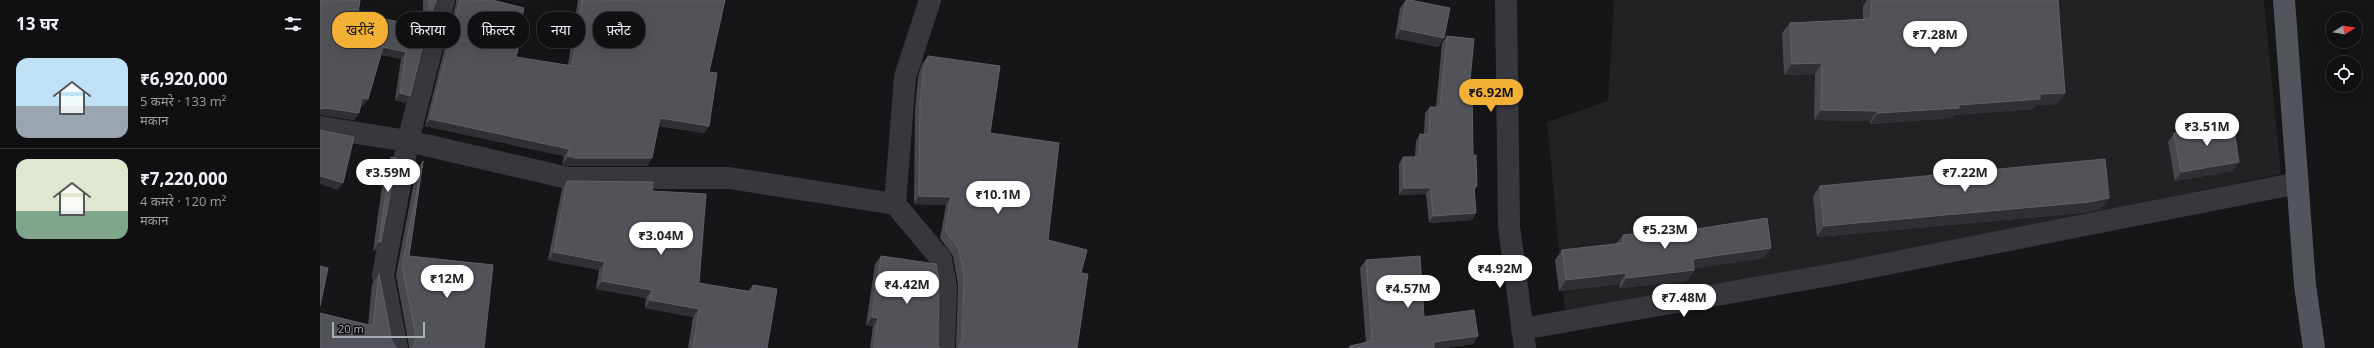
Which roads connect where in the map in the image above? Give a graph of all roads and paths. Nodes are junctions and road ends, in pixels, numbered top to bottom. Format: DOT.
graph roads {
  1 [pos="444,0"];
  2 [pos="930,0"];
  3 [pos="1506,0"];
  4 [pos="2284,0"];
  5 [pos="320,127"];
  6 [pos="408,141"];
  7 [pos="2298,183"];
  8 [pos="895,204"];
  9 [pos="1523,338"];
  10 [pos="397,348"];
  11 [pos="944,348"];
  12 [pos="2314,348"];
  1 -- 6 [label="street"];
  2 -- 8 [label="street"];
  3 -- 9 [label="street"];
  4 -- 7 [label="main road"];
  5 -- 6 [label="street"];
  6 -- 8 [label="street"];
  6 -- 10 [label="street"];
  7 -- 9 [label="street"];
  7 -- 12 [label="main road"];
  8 -- 11 [label="street"];
}
